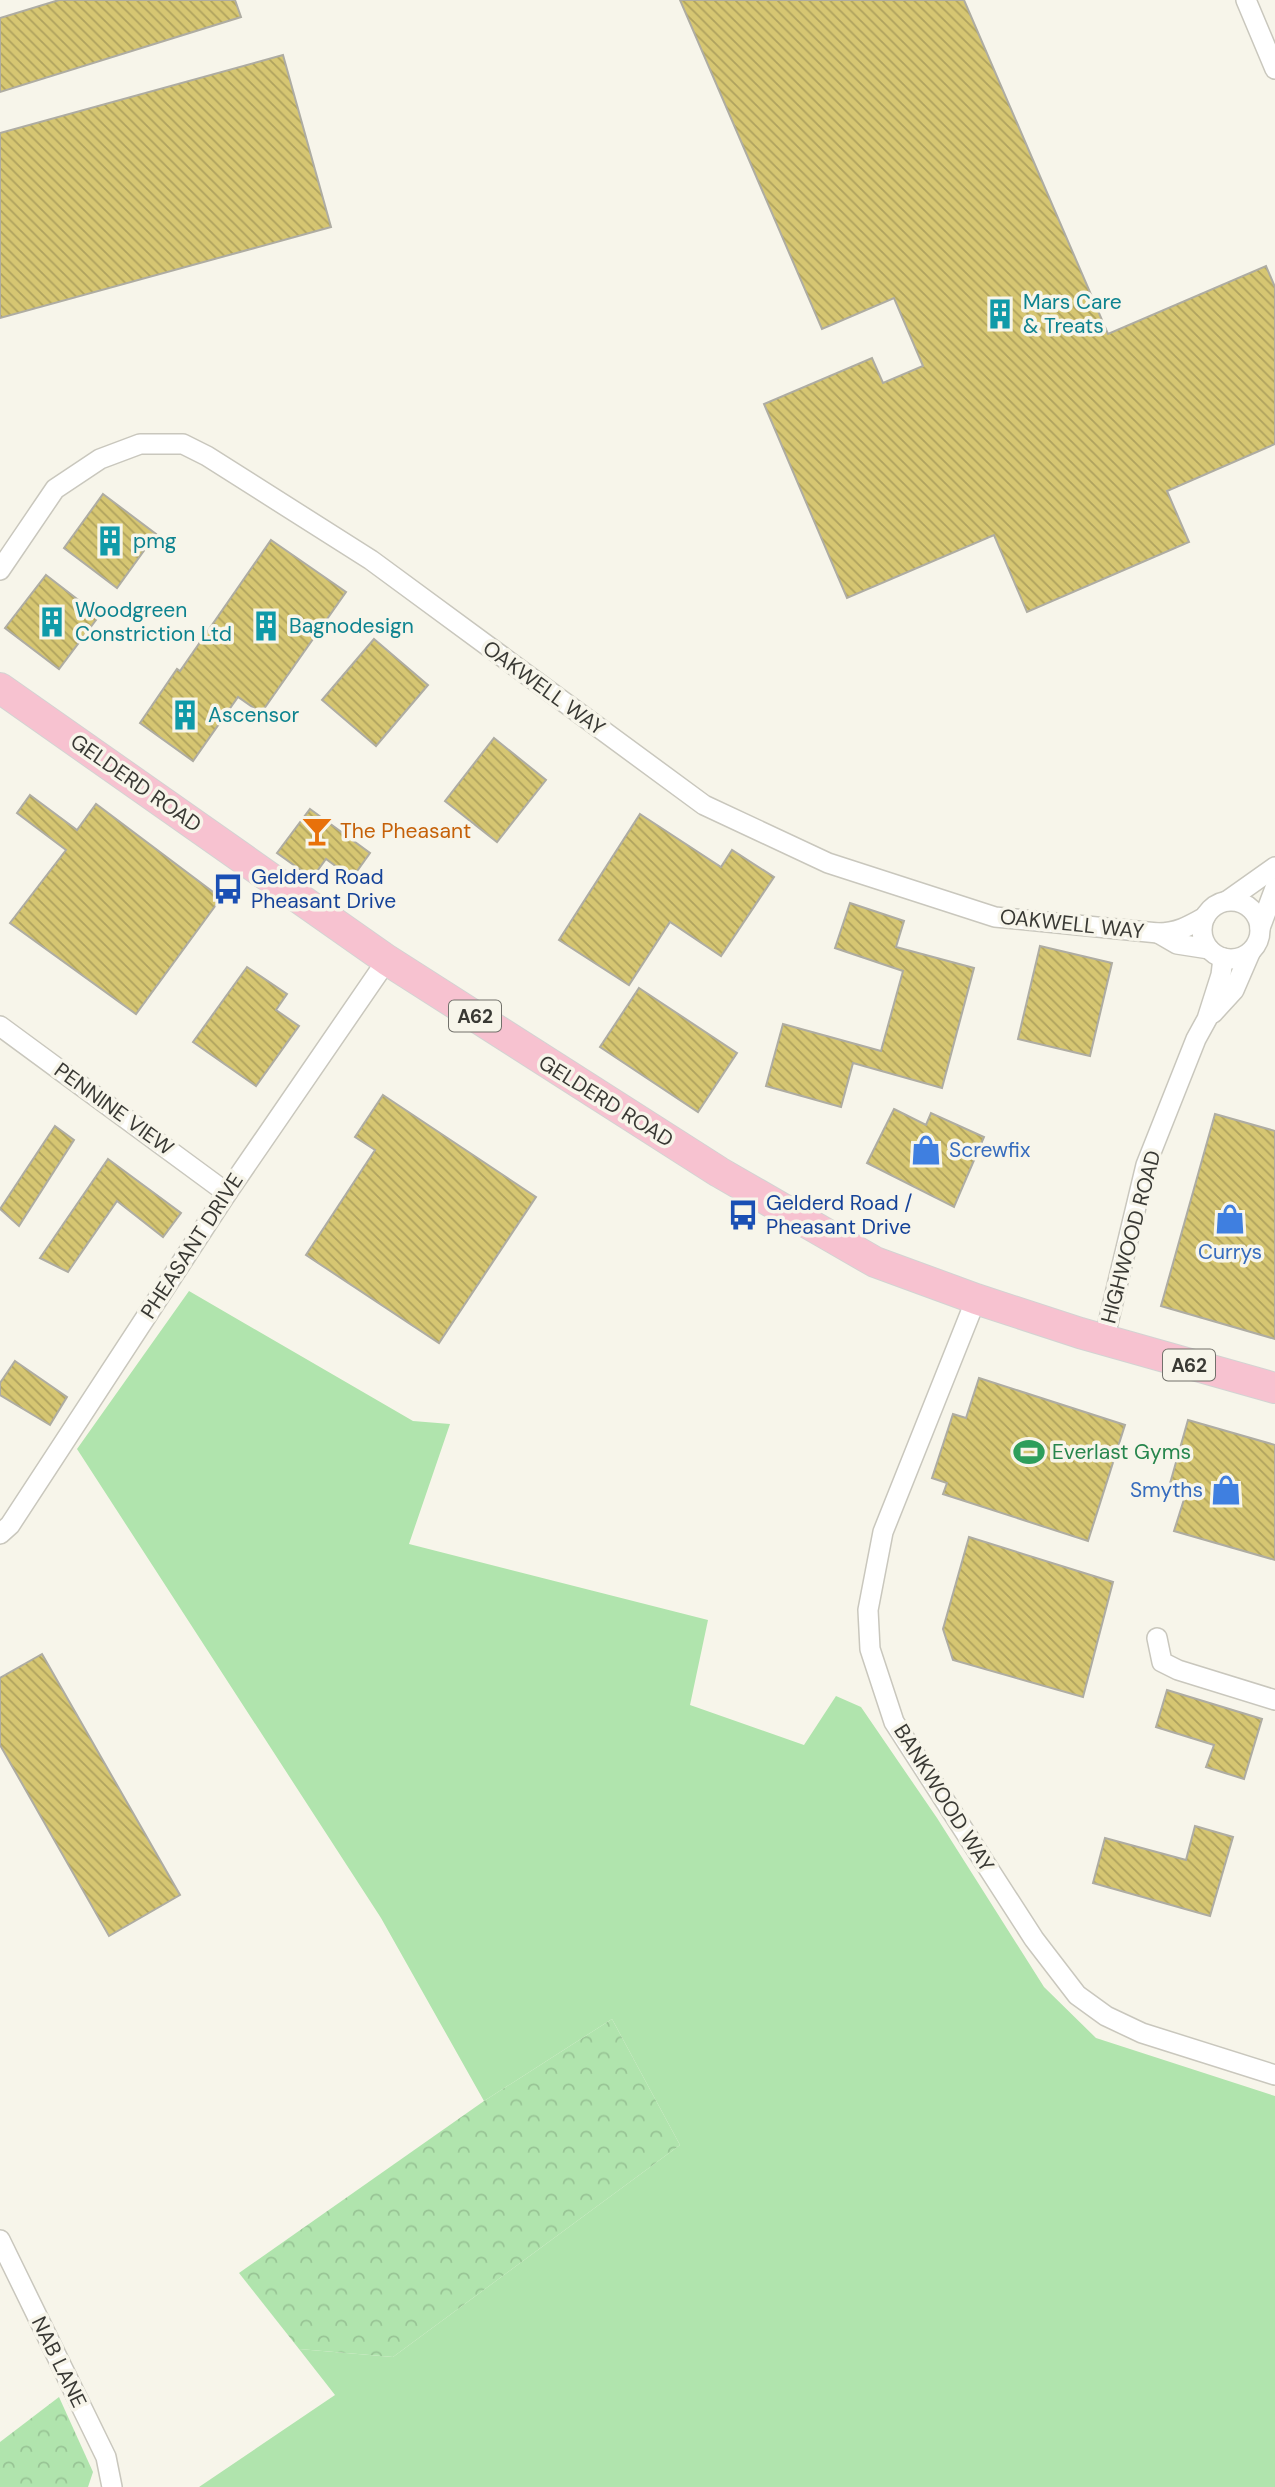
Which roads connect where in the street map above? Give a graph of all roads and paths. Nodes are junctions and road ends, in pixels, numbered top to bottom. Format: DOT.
graph roads {
  1 [pos="1246,0"];
  2 [pos="1275,69"];
  3 [pos="0,570"];
  4 [pos="0,688"];
  5 [pos="1275,867"];
  6 [pos="1275,888"];
  7 [pos="1227,901"];
  8 [pos="1205,917"];
  9 [pos="1260,928"];
  10 [pos="1158,933"];
  11 [pos="1216,953"];
  12 [pos="1250,953"];
  13 [pos="387,960"];
  14 [pos="1206,1019"];
  15 [pos="0,1026"];
  16 [pos="227,1193"];
  17 [pos="976,1299"];
  18 [pos="1104,1340"];
  19 [pos="1275,1388"];
  20 [pos="0,1534"];
  21 [pos="1157,1638"];
  22 [pos="1275,1700"];
  23 [pos="1275,2075"];
  24 [pos="0,2240"];
  25 [pos="112,2487"];
  1 -- 2 [label="street"];
  3 -- 10 [label="street, OAKWELL WAY"];
  4 -- 13 [label="main road, GELDERD ROAD / A62"];
  5 -- 7 [label="street"];
  6 -- 9 [label="street"];
  7 -- 8 [label="street"];
  7 -- 9 [label="street"];
  8 -- 10 [label="street, OAKWELL WAY"];
  8 -- 11 [label="street"];
  9 -- 12 [label="street"];
  10 -- 11 [label="street, OAKWELL WAY"];
  11 -- 12 [label="street"];
  11 -- 14 [label="street, HIGHWOOD ROAD"];
  12 -- 14 [label="street, HIGHWOOD ROAD"];
  13 -- 16 [label="street, PHEASANT DRIVE"];
  13 -- 17 [label="main road, GELDERD ROAD / A62"];
  14 -- 18 [label="street, HIGHWOOD ROAD"];
  15 -- 16 [label="street, PENNINE VIEW"];
  16 -- 20 [label="street, PHEASANT DRIVE"];
  17 -- 18 [label="main road, GELDERD ROAD / A62"];
  17 -- 23 [label="street, BANKWOOD WAY"];
  18 -- 19 [label="main road, GELDERD ROAD / A62"];
  21 -- 22 [label="street"];
  24 -- 25 [label="street, NAB LANE"];
}
